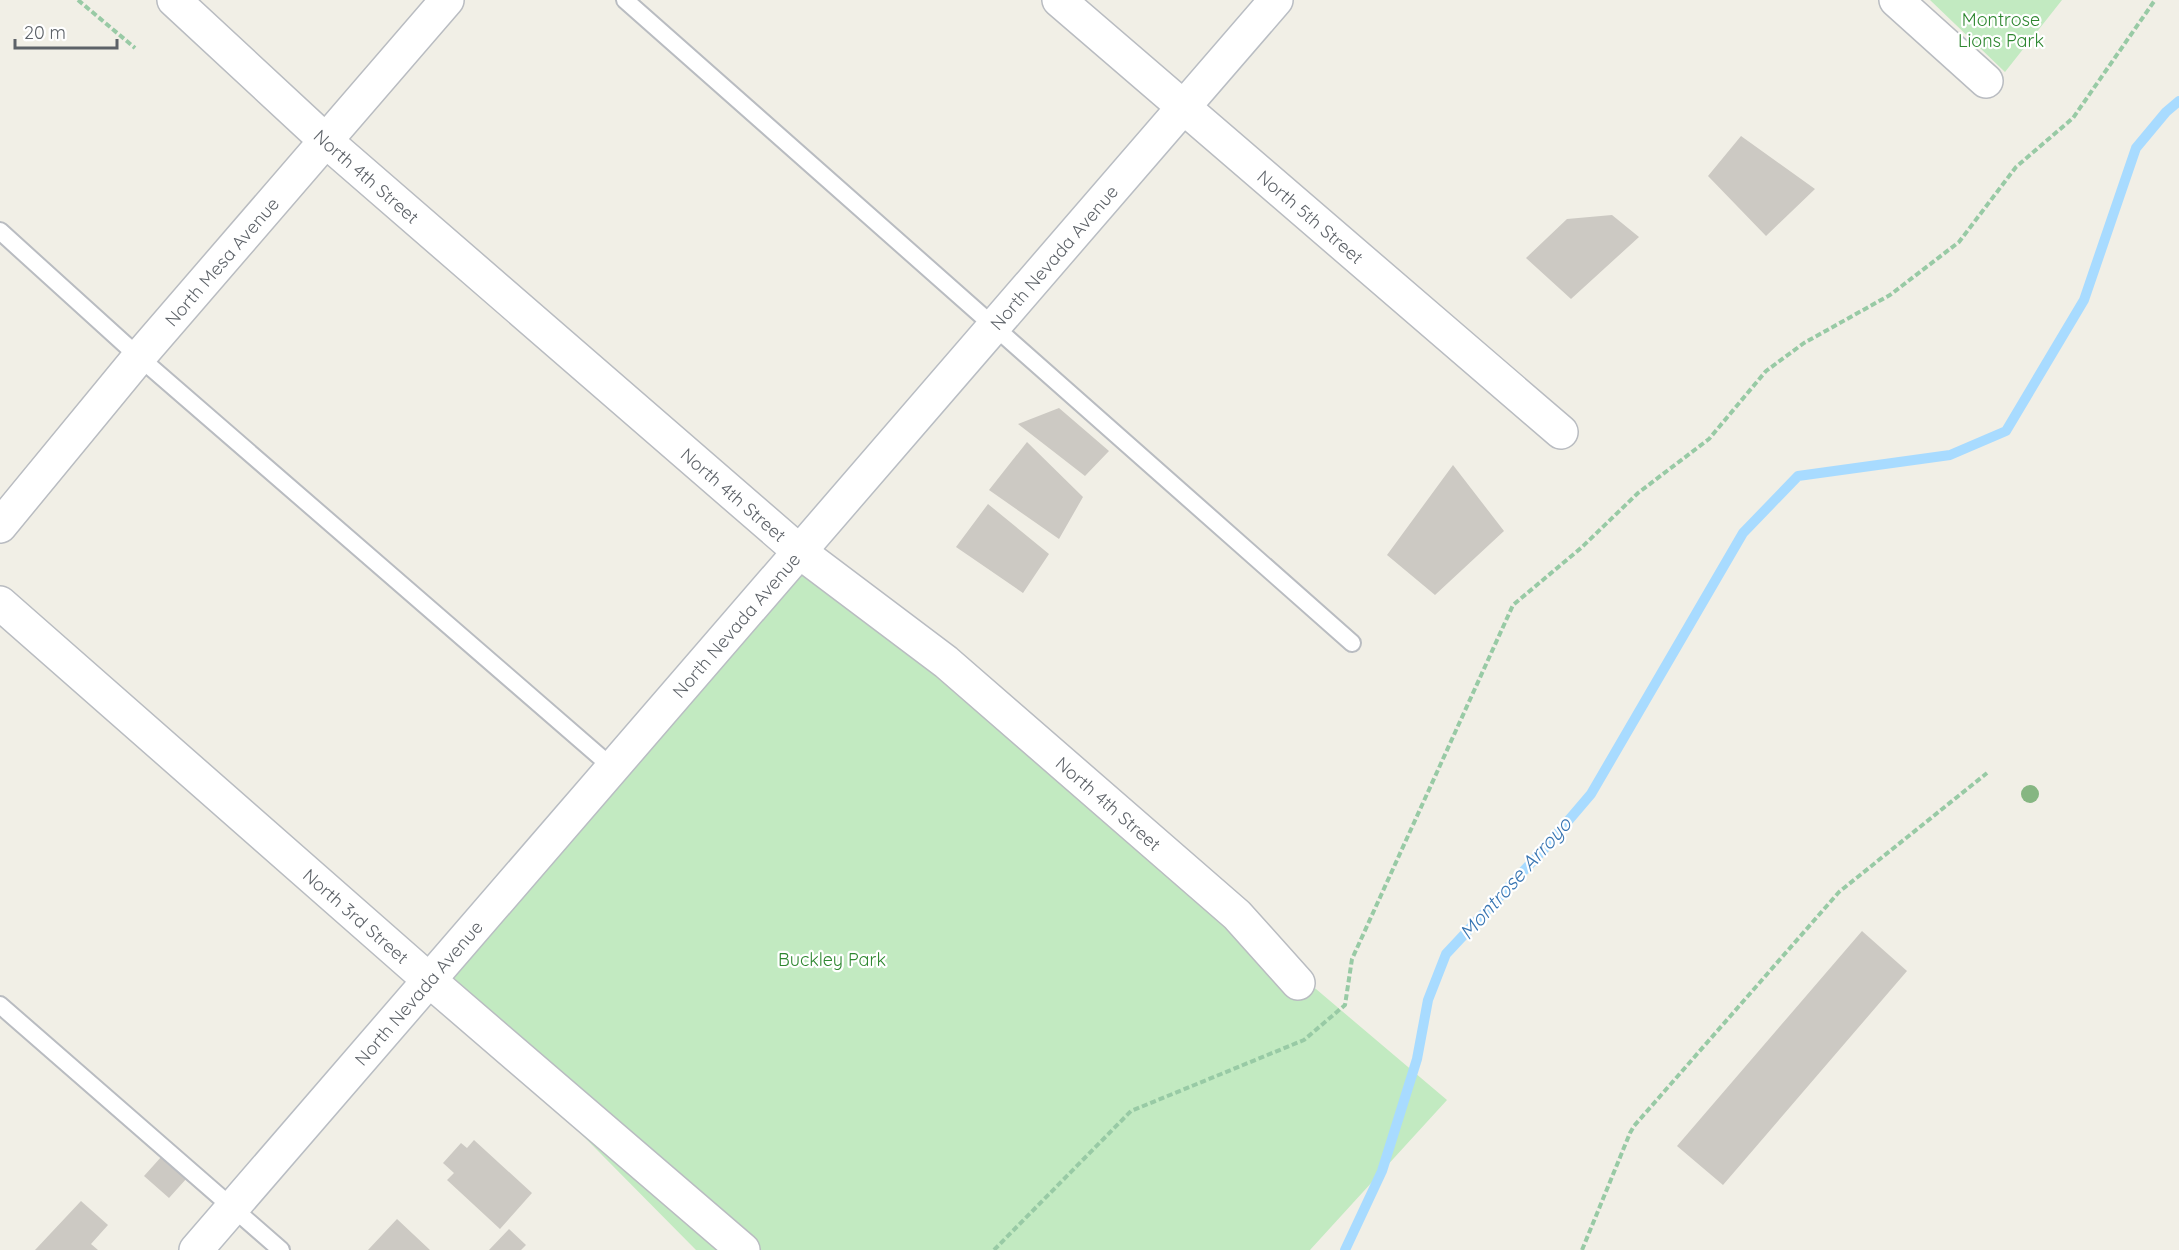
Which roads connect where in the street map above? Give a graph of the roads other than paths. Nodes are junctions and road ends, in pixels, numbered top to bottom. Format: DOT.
graph roads {
  1 [pos="174,0"];
  2 [pos="447,0"];
  3 [pos="625,0"];
  4 [pos="1059,0"];
  5 [pos="1276,0"];
  6 [pos="1896,0"];
  7 [pos="1986,81"];
  8 [pos="1184,107"];
  9 [pos="326,141"];
  10 [pos="0,231"];
  11 [pos="995,326"];
  12 [pos="139,357"];
  13 [pos="1561,432"];
  14 [pos="0,526"];
  15 [pos="800,552"];
  16 [pos="0,603"];
  17 [pos="1352,643"];
  18 [pos="613,768"];
  19 [pos="429,980"];
  20 [pos="1298,983"];
  21 [pos="0,1005"];
  22 [pos="232,1209"];
  23 [pos="196,1250"];
  24 [pos="281,1250"];
  25 [pos="742,1250"];
  1 -- 9 [label="street, North 4th Street"];
  2 -- 9 [label="street, North Mesa Avenue"];
  3 -- 11 [label="lane"];
  4 -- 8 [label="street, North 5th Street"];
  5 -- 8 [label="street, North Nevada Avenue"];
  6 -- 7 [label="street"];
  8 -- 11 [label="street, North Nevada Avenue"];
  8 -- 13 [label="street, North 5th Street"];
  9 -- 12 [label="street, North Mesa Avenue"];
  9 -- 15 [label="street, North 4th Street"];
  10 -- 12 [label="lane"];
  11 -- 15 [label="street, North Nevada Avenue"];
  11 -- 17 [label="lane"];
  12 -- 14 [label="street, North Mesa Avenue"];
  12 -- 18 [label="lane"];
  15 -- 18 [label="street, North Nevada Avenue"];
  15 -- 20 [label="street, North 4th Street"];
  16 -- 19 [label="street, North 3rd Street"];
  18 -- 19 [label="street, North Nevada Avenue"];
  19 -- 22 [label="street, North Nevada Avenue"];
  19 -- 25 [label="street, North 3rd Street"];
  21 -- 22 [label="lane"];
  22 -- 23 [label="street, North Nevada Avenue"];
  22 -- 24 [label="lane"];
}
